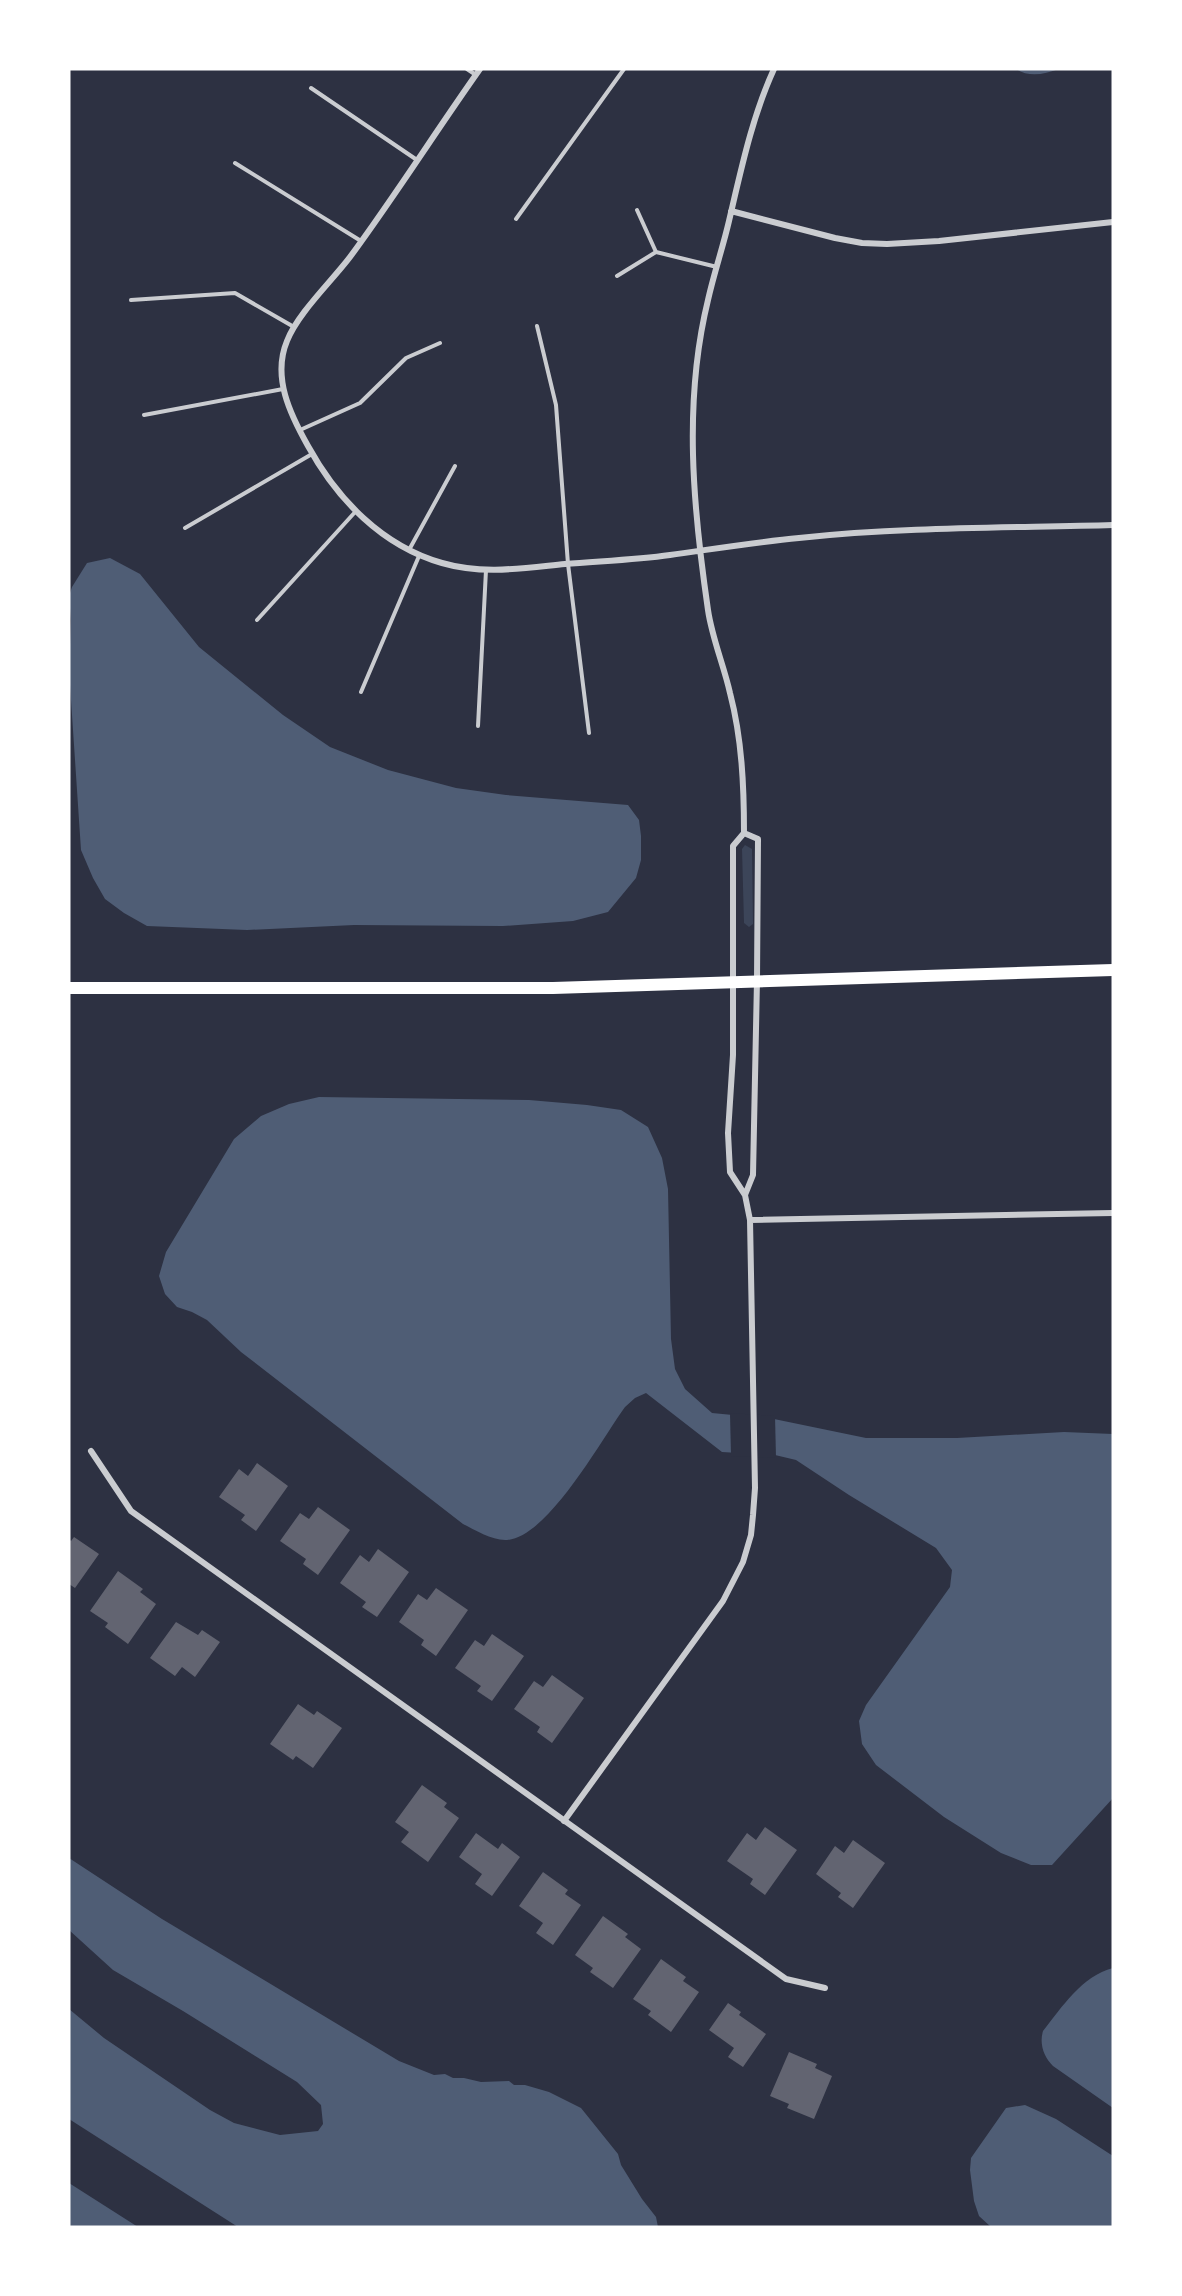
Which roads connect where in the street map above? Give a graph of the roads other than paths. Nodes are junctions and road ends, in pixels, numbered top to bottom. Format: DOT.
graph roads {
  1 [pos="467,69"];
  2 [pos="624,69"];
  3 [pos="774,69"];
  4 [pos="478,72"];
  5 [pos="311,88"];
  6 [pos="418,160"];
  7 [pos="235,163"];
  8 [pos="637,210"];
  9 [pos="731,212"];
  10 [pos="516,219"];
  11 [pos="1113,222"];
  12 [pos="361,241"];
  13 [pos="656,252"];
  14 [pos="717,268"];
  15 [pos="617,276"];
  16 [pos="130,300"];
  17 [pos="537,326"];
  18 [pos="294,327"];
  19 [pos="440,343"];
  20 [pos="283,389"];
  21 [pos="144,415"];
  22 [pos="299,431"];
  23 [pos="312,454"];
  24 [pos="455,466"];
  25 [pos="356,512"];
  26 [pos="1113,525"];
  27 [pos="185,528"];
  28 [pos="408,550"];
  29 [pos="700,550"];
  30 [pos="419,556"];
  31 [pos="568,564"];
  32 [pos="486,570"];
  33 [pos="257,620"];
  34 [pos="361,692"];
  35 [pos="478,726"];
  36 [pos="590,734"];
  37 [pos="744,833"];
  38 [pos="1113,970"];
  39 [pos="757,980"];
  40 [pos="731,981"];
  41 [pos="69,988"];
  42 [pos="745,1195"];
  43 [pos="1113,1213"];
  44 [pos="750,1220"];
  45 [pos="91,1450"];
  46 [pos="564,1821"];
  47 [pos="825,1988"];
  1 -- 4 [label="lane"];
  2 -- 10 [label="lane"];
  3 -- 9 [label="street"];
  4 -- 6 [label="street"];
  5 -- 6 [label="lane"];
  6 -- 12 [label="street"];
  7 -- 12 [label="lane"];
  8 -- 13 [label="lane"];
  9 -- 11 [label="street"];
  9 -- 14 [label="street"];
  12 -- 18 [label="street"];
  13 -- 14 [label="lane"];
  13 -- 15 [label="lane"];
  14 -- 29 [label="street"];
  16 -- 18 [label="lane"];
  17 -- 31 [label="lane"];
  18 -- 20 [label="street"];
  19 -- 22 [label="lane"];
  20 -- 21 [label="lane"];
  20 -- 22 [label="street"];
  22 -- 23 [label="street"];
  23 -- 25 [label="street"];
  23 -- 27 [label="lane"];
  24 -- 28 [label="lane"];
  25 -- 28 [label="street"];
  25 -- 33 [label="lane"];
  26 -- 29 [label="street"];
  28 -- 30 [label="street"];
  29 -- 31 [label="street"];
  29 -- 37 [label="street"];
  30 -- 32 [label="street"];
  30 -- 34 [label="lane"];
  31 -- 32 [label="street"];
  31 -- 36 [label="lane"];
  32 -- 35 [label="lane"];
  37 -- 39 [label="street"];
  37 -- 40 [label="street"];
  38 -- 39 [label="main road"];
  39 -- 40 [label="main road"];
  39 -- 42 [label="street"];
  40 -- 41 [label="main road"];
  40 -- 42 [label="street"];
  42 -- 44 [label="street"];
  43 -- 44 [label="street"];
  44 -- 46 [label="street"];
  45 -- 46 [label="street"];
  46 -- 47 [label="street"];
}
